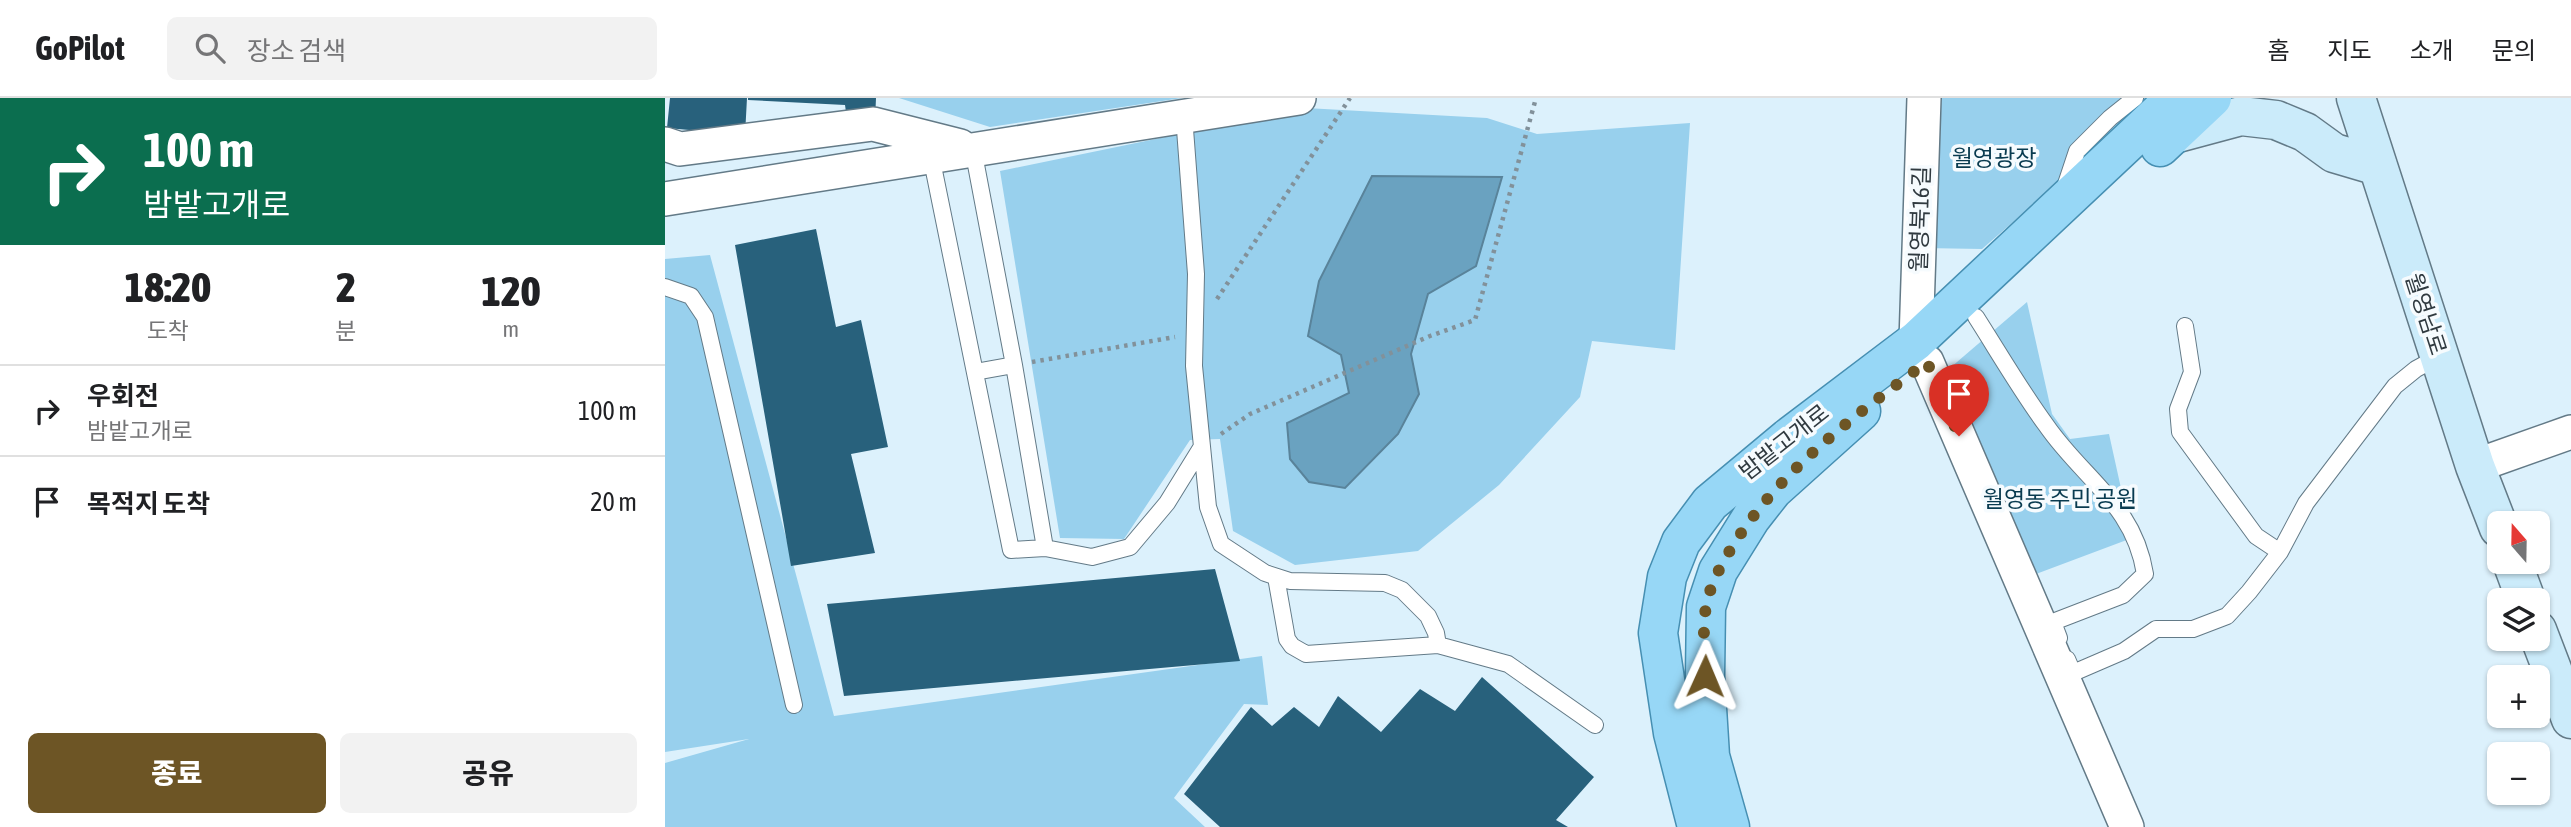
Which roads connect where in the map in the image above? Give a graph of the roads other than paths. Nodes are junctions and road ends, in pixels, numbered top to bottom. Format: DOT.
graph roads {
  1 [pos="1299,98"];
  2 [pos="1924,98"];
  3 [pos="2136,98"];
  4 [pos="2213,98"];
  5 [pos="2356,98"];
  6 [pos="2386,98"];
  7 [pos="1184,116"];
  8 [pos="2175,116"];
  9 [pos="665,144"];
  10 [pos="973,149"];
  11 [pos="2373,152"];
  12 [pos="931,156"];
  13 [pos="665,199"];
  14 [pos="2058,210"];
  15 [pos="665,287"];
  16 [pos="1976,317"];
  17 [pos="2185,326"];
  18 [pos="1921,351"];
  19 [pos="2440,356"];
  20 [pos="1014,365"];
  21 [pos="975,372"];
  22 [pos="2571,432"];
  23 [pos="1201,448"];
  24 [pos="2475,466"];
  25 [pos="2492,511"];
  26 [pos="1045,548"];
  27 [pos="2280,552"];
  28 [pos="1276,577"];
  29 [pos="1438,645"];
  30 [pos="2545,651"];
  31 [pos="794,705"];
  32 [pos="2571,719"];
  33 [pos="1595,725"];
  34 [pos="1697,827"];
  35 [pos="1730,827"];
  36 [pos="2127,827"];
  1 -- 7 [label="street"];
  2 -- 18 [label="street, 월영북16길"];
  3 -- 14 [label="lane"];
  4 -- 8 [label="main road, 밤밭고개로"];
  5 -- 11 [label="main road, 월영남로"];
  6 -- 11 [label="main road"];
  7 -- 10 [label="street"];
  7 -- 23 [label="lane"];
  8 -- 11 [label="main road"];
  8 -- 14 [label="main road, 밤밭고개로"];
  8 -- 16 [label="main road, 밤밭고개로"];
  9 -- 10 [label="street"];
  10 -- 12 [label="street"];
  10 -- 20 [label="lane"];
  11 -- 19 [label="main road, 월영남로"];
  12 -- 13 [label="street"];
  12 -- 21 [label="lane"];
  14 -- 18 [label="main road, 밤밭고개로"];
  15 -- 31 [label="lane"];
  16 -- 18 [label="main road, 밤밭고개로"];
  16 -- 27 [label="lane"];
  17 -- 27 [label="lane"];
  18 -- 34 [label="main road, 밤밭고개로"];
  18 -- 35 [label="main road, 밤밭고개로"];
  18 -- 36 [label="street"];
  19 -- 24 [label="main road, 월영남로"];
  19 -- 27 [label="lane"];
  20 -- 21 [label="lane"];
  20 -- 26 [label="lane"];
  21 -- 26 [label="lane"];
  22 -- 24 [label="street"];
  23 -- 26 [label="lane"];
  23 -- 28 [label="lane"];
  24 -- 25 [label="main road, 월영남로"];
  28 -- 29 [label="lane"];
  28 -- 29 [label="lane"];
  29 -- 33 [label="lane"];
  30 -- 32 [label="main road"];
}
